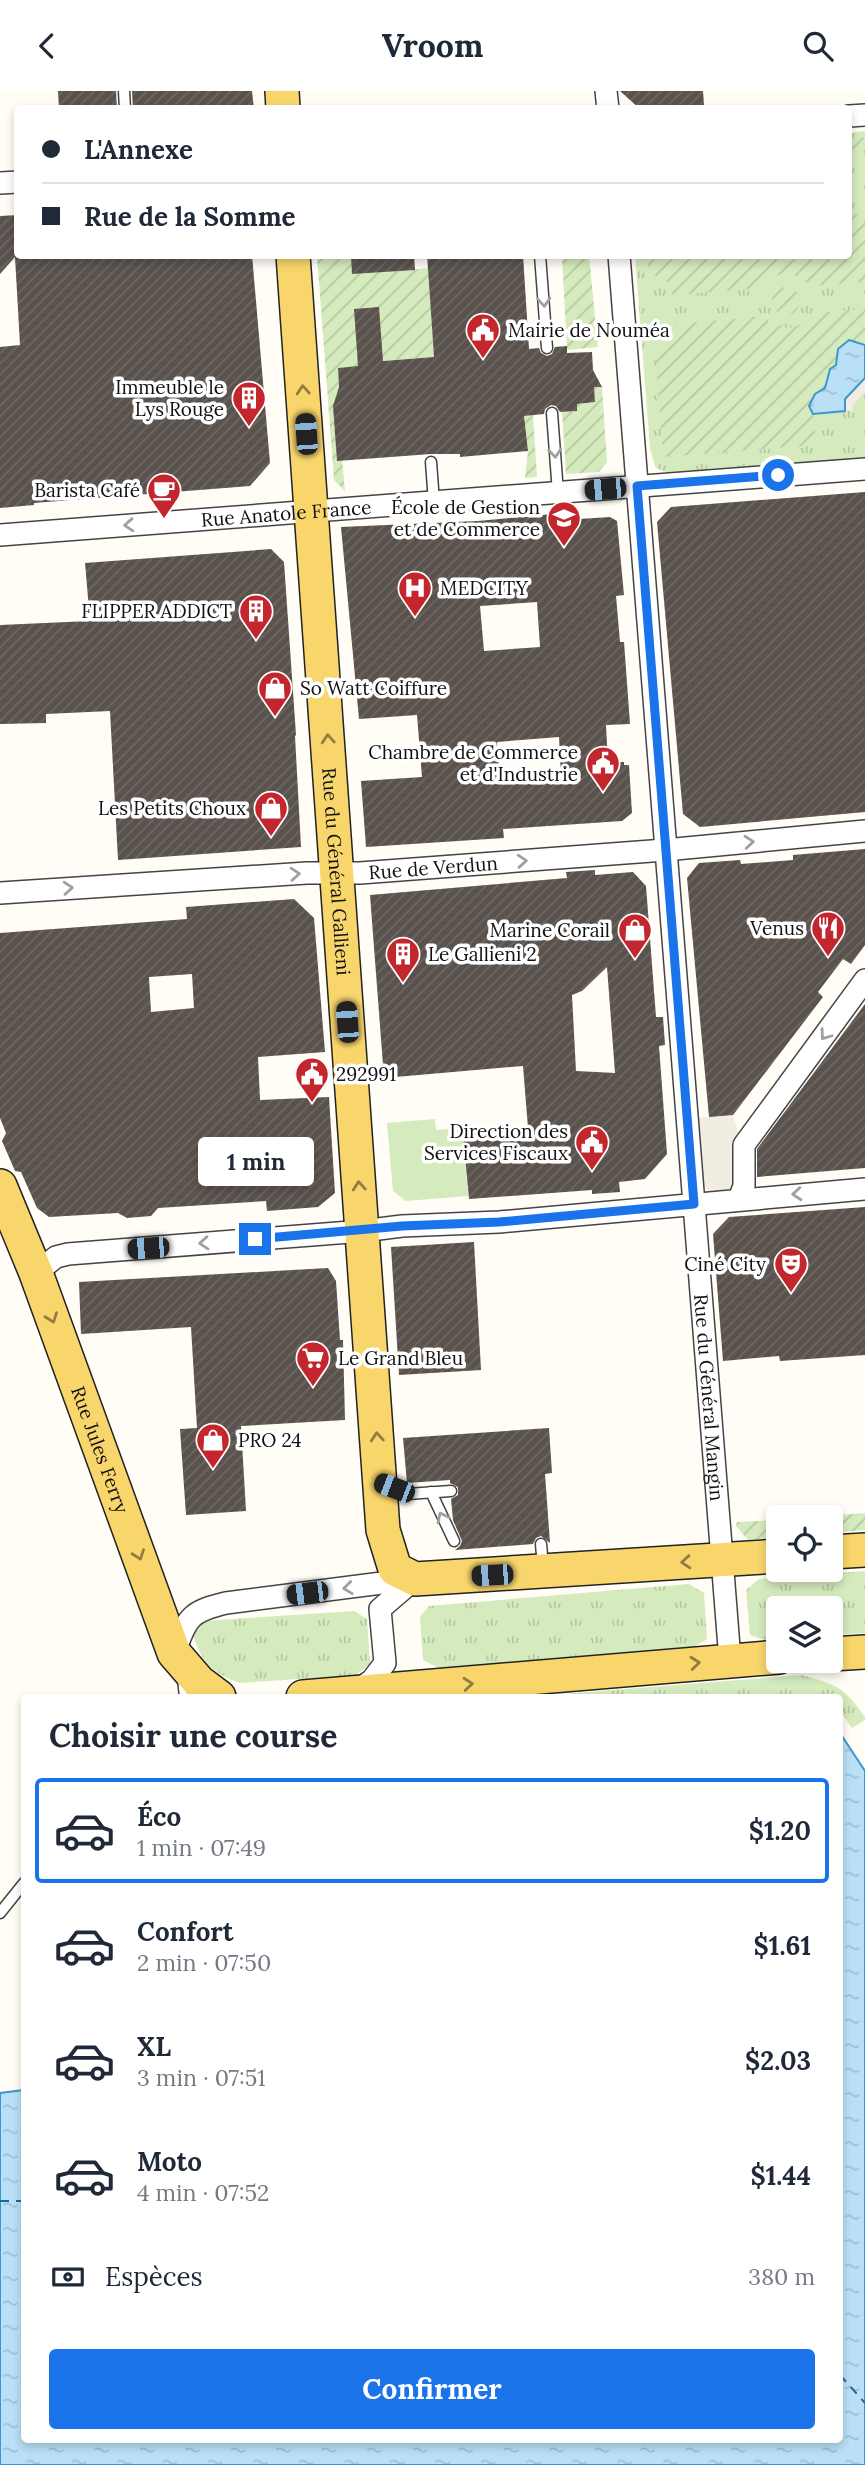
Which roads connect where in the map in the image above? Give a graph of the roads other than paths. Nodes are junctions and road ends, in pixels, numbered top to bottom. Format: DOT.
graph roads {
  1 [pos="293,259"];
  2 [pos="540,259"];
  3 [pos="619,259"];
  4 [pos="547,348"];
  5 [pos="552,413"];
  6 [pos="431,462"];
  7 [pos="865,469"];
  8 [pos="637,486"];
  9 [pos="558,493"];
  10 [pos="434,502"];
  11 [pos="312,511"];
  12 [pos="0,535"];
  13 [pos="865,831"];
  14 [pos="665,850"];
  15 [pos="337,871"];
  16 [pos="0,893"];
  17 [pos="865,980"];
  18 [pos="0,1186"];
  19 [pos="865,1189"];
  20 [pos="740,1199"];
  21 [pos="694,1204"];
  22 [pos="363,1231"];
  23 [pos="36,1273"];
  24 [pos="380,1483"];
  25 [pos="451,1491"];
  26 [pos="431,1492"];
  27 [pos="454,1541"];
  28 [pos="865,1550"];
  29 [pos="843,1551"];
  30 [pos="766,1557"];
  31 [pos="722,1560"];
  32 [pos="415,1579"];
  33 [pos="865,1652"];
  34 [pos="174,1653"];
  35 [pos="843,1653"];
  36 [pos="766,1658"];
  37 [pos="730,1660"];
  38 [pos="353,1693"];
  39 [pos="185,1694"];
  40 [pos="215,1694"];
  41 [pos="340,1694"];
  42 [pos="21,1887"];
  43 [pos="0,1913"];
  11 -- 1 [label="main road, Rue du Général Gallieni, one-way"];
  2 -- 4 [label="lane, one-way"];
  3 -- 8 [label="street, Rue du Général Mangin"];
  5 -- 9 [label="lane, one-way"];
  6 -- 10 [label="lane"];
  7 -- 8 [label="street, Rue Anatole France"];
  8 -- 9 [label="street, Rue Anatole France"];
  8 -- 14 [label="street, Rue du Général Mangin"];
  9 -- 10 [label="street, Rue Anatole France"];
  10 -- 11 [label="street, Rue Anatole France"];
  11 -- 12 [label="street, Rue Anatole France, one-way"];
  15 -- 11 [label="main road, Rue du Général Gallieni, one-way"];
  14 -- 13 [label="street, Rue de Verdun, one-way"];
  15 -- 14 [label="street, Rue de Verdun, one-way"];
  14 -- 21 [label="street, Rue du Général Mangin"];
  16 -- 15 [label="street, Rue de Verdun, one-way"];
  22 -- 15 [label="main road, Rue du Général Gallieni, one-way"];
  17 -- 20 [label="street, one-way"];
  18 -- 23 [label="main road, Rue Jules Ferry"];
  19 -- 20 [label="street, one-way"];
  20 -- 21 [label="street"];
  21 -- 22 [label="street"];
  21 -- 31 [label="street, Rue du Général Mangin"];
  22 -- 23 [label="street, one-way"];
  24 -- 22 [label="main road, Rue du Général Gallieni, one-way"];
  23 -- 34 [label="main road, Rue Jules Ferry, one-way"];
  24 -- 26 [label="lane"];
  24 -- 32 [label="main road, Rue du Général Gallieni"];
  25 -- 26 [label="lane"];
  27 -- 26 [label="lane, one-way"];
  28 -- 29 [label="main road"];
  30 -- 31 [label="main road"];
  31 -- 32 [label="main road, one-way"];
  31 -- 37 [label="street, Rue du Général Mangin"];
  32 -- 34 [label="street, one-way"];
  32 -- 38 [label="street"];
  33 -- 35 [label="main road"];
  34 -- 39 [label="lane"];
  34 -- 40 [label="main road, Rue Jules Ferry"];
  36 -- 37 [label="main road"];
  38 -- 37 [label="main road, one-way"];
  38 -- 41 [label="main road"];
  42 -- 43 [label="lane"];
}
